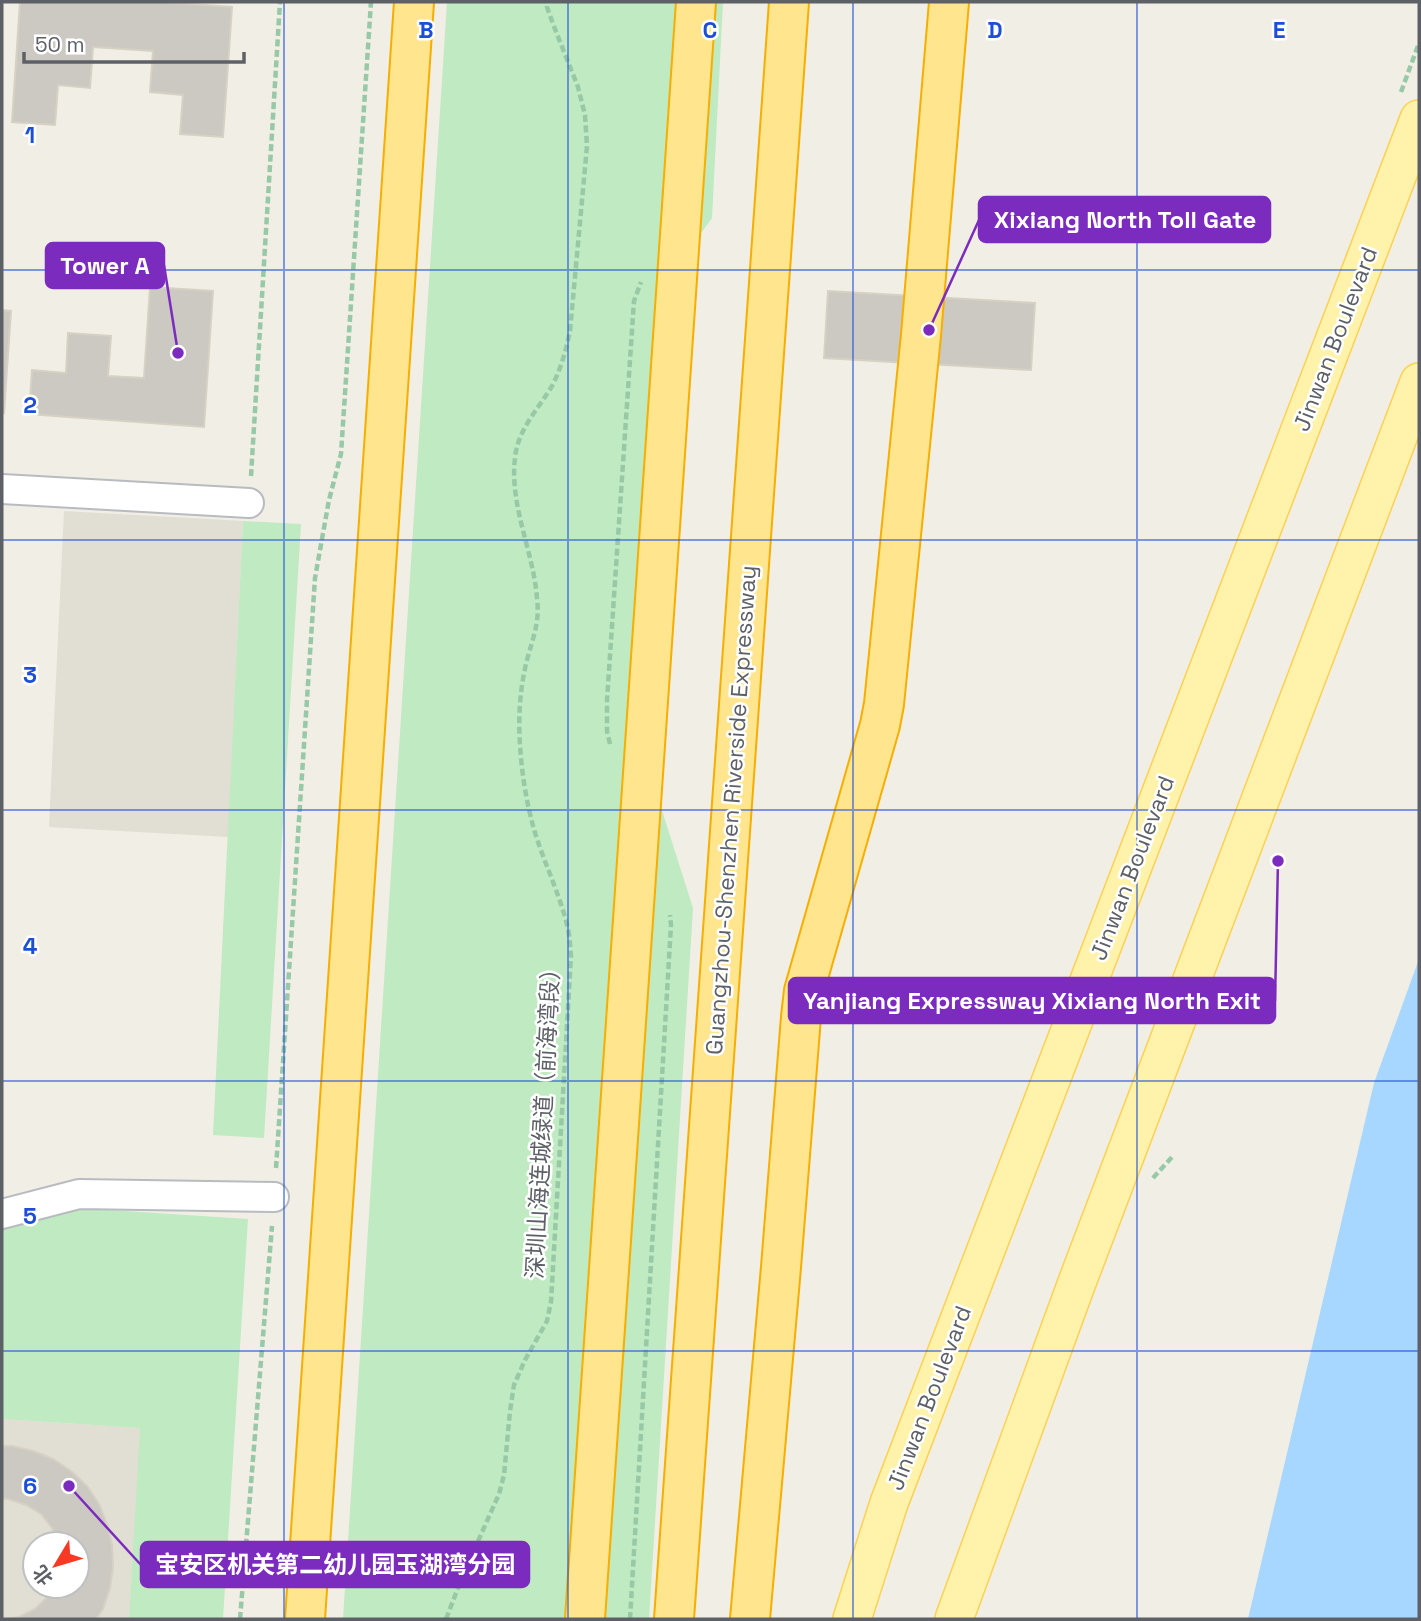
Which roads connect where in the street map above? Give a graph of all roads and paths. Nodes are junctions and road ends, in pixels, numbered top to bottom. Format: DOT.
graph roads {
  1 [pos="280,2"];
  2 [pos="371,2"];
  3 [pos="414,2"];
  4 [pos="547,2"];
  5 [pos="696,2"];
  6 [pos="789,2"];
  7 [pos="949,2"];
  8 [pos="1419,119"];
  9 [pos="1419,382"];
  10 [pos="2,489"];
  11 [pos="249,503"];
  12 [pos="274,1197"];
  13 [pos="2,1214"];
  14 [pos="240,1619"];
  15 [pos="305,1619"];
  16 [pos="446,1619"];
  17 [pos="585,1619"];
  18 [pos="674,1619"];
  19 [pos="751,1619"];
  20 [pos="852,1619"];
  21 [pos="954,1619"];
  1 -- 11 [label="path"];
  2 -- 12 [label="path"];
  3 -- 15 [label="highway"];
  4 -- 16 [label="path, 深圳山海连城绿道（前海湾段）"];
  5 -- 17 [label="highway, bridge"];
  6 -- 18 [label="highway, Guangzhou-Shenzhen Riverside Expressway"];
  7 -- 19 [label="highway"];
  8 -- 20 [label="main road, Jinwan Boulevard"];
  9 -- 21 [label="main road"];
  10 -- 11 [label="lane"];
  12 -- 13 [label="lane"];
  12 -- 14 [label="path"];
}
